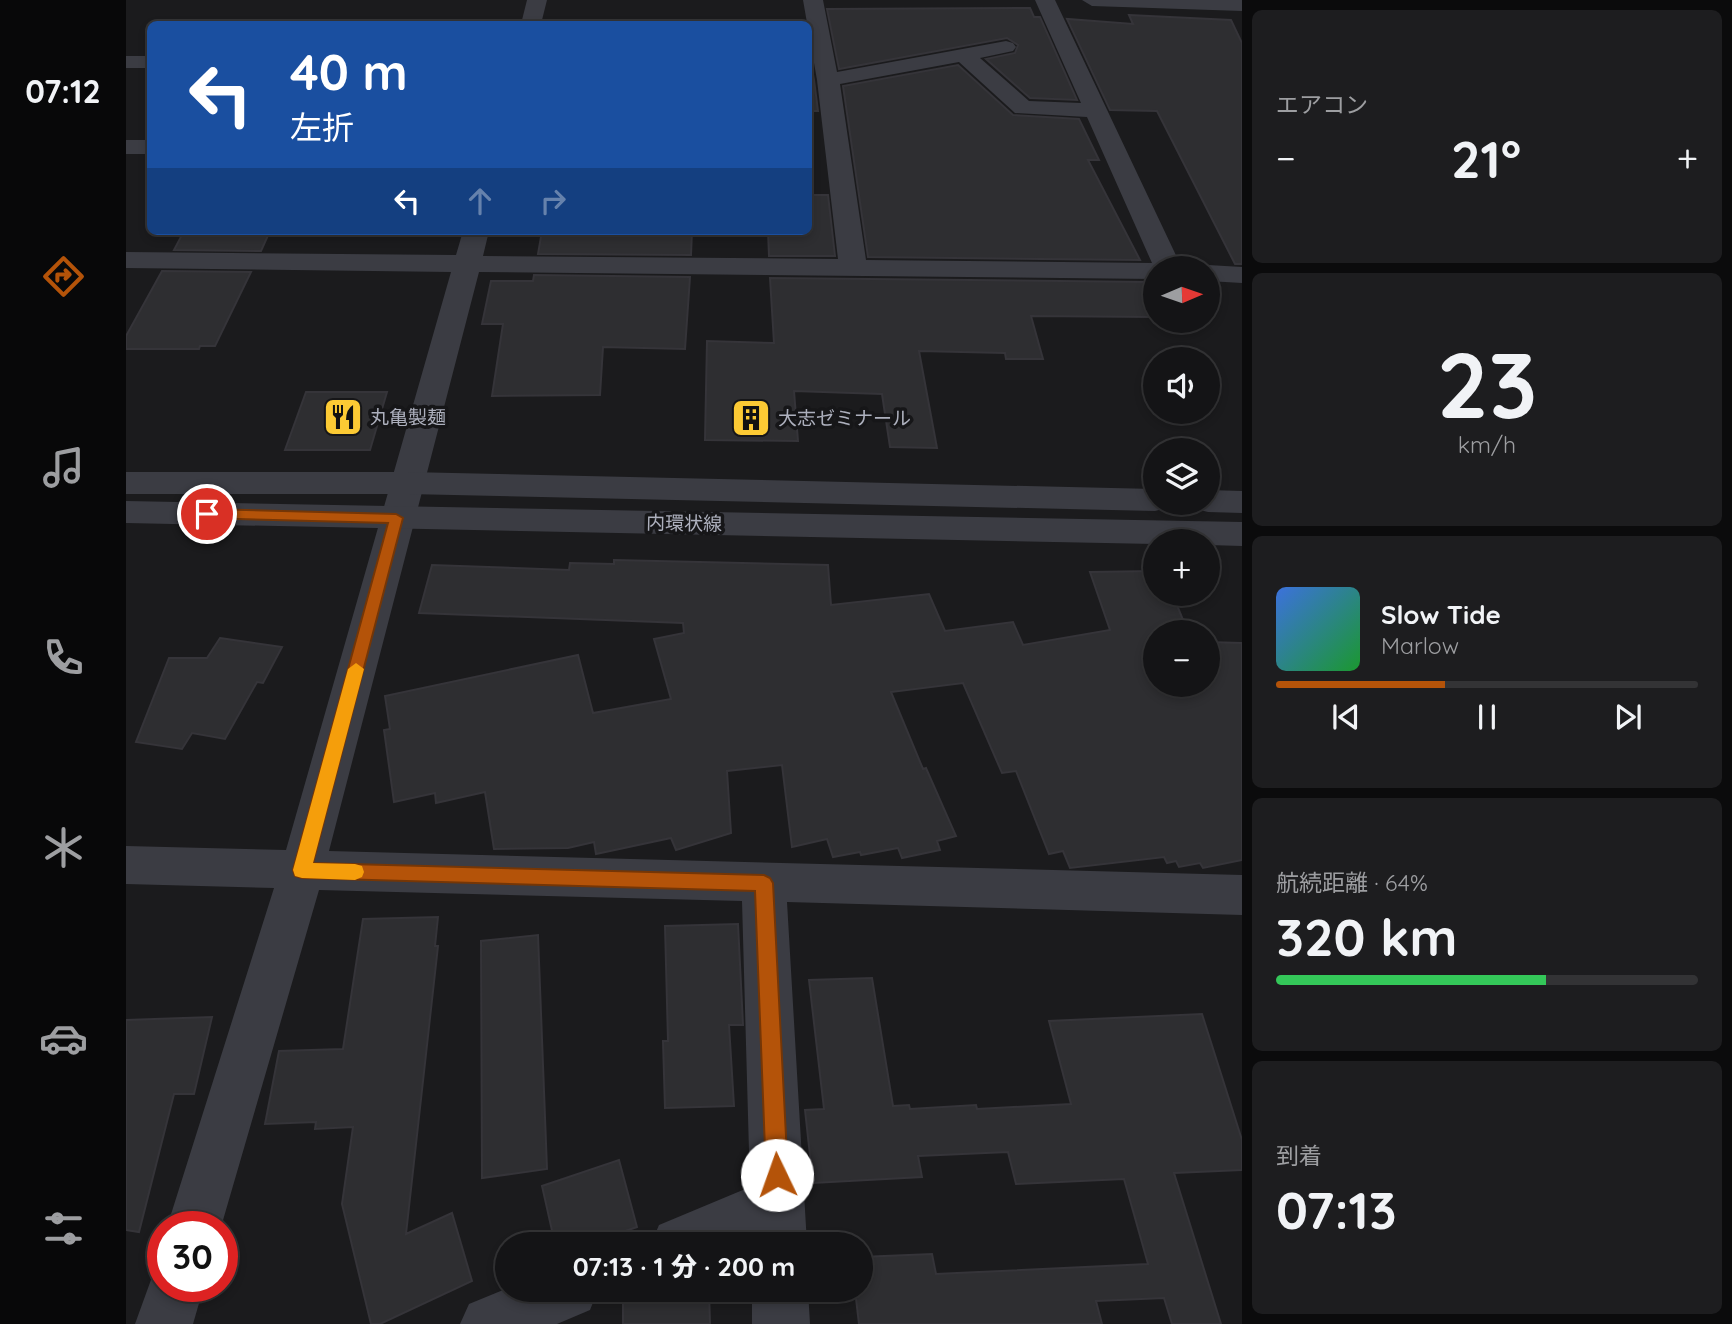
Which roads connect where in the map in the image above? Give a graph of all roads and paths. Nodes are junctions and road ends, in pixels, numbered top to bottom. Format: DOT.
graph roads {
  1 [pos="537,0"];
  2 [pos="813,0"];
  3 [pos="1045,0"];
  4 [pos="1092,0"];
  5 [pos="1196,2"];
  6 [pos="1242,5"];
  7 [pos="532,21"];
  8 [pos="1006,47"];
  9 [pos="965,56"];
  10 [pos="126,62"];
  11 [pos="147,62"];
  12 [pos="828,80"];
  13 [pos="1096,110"];
  14 [pos="126,147"];
  15 [pos="147,147"];
  16 [pos="475,235"];
  17 [pos="1163,256"];
  18 [pos="126,260"];
  19 [pos="469,263"];
  20 [pos="853,268"];
  21 [pos="1143,271"];
  22 [pos="1220,274"];
  23 [pos="1242,275"];
  24 [pos="126,484"];
  25 [pos="1143,500"];
  26 [pos="402,501"];
  27 [pos="1220,501"];
  28 [pos="1242,502"];
  29 [pos="126,512"];
  30 [pos="1242,534"];
  31 [pos="126,865"];
  32 [pos="302,870"];
  33 [pos="764,883"];
  34 [pos="1242,895"];
  35 [pos="199,1211"];
  36 [pos="779,1223"];
  37 [pos="736,1232"];
  38 [pos="171,1302"];
  39 [pos="541,1302"];
  40 [pos="780,1302"];
  41 [pos="164,1324"];
  42 [pos="489,1324"];
  43 [pos="781,1324"];
  1 -- 7 [label="street"];
  2 -- 12 [label="street"];
  3 -- 13 [label="street"];
  4 -- 5 [label="street"];
  5 -- 6 [label="street"];
  8 -- 9 [label="street"];
  9 -- 12 [label="street"];
  9 -- 13 [label="street"];
  10 -- 11 [label="street"];
  12 -- 20 [label="street"];
  13 -- 17 [label="street"];
  14 -- 15 [label="street"];
  16 -- 19 [label="street"];
  18 -- 19 [label="street"];
  19 -- 20 [label="street"];
  19 -- 26 [label="street"];
  20 -- 21 [label="street"];
  22 -- 23 [label="street"];
  24 -- 26 [label="street, 内環状線"];
  25 -- 26 [label="street, 内環状線"];
  26 -- 29 [label="street, 内環状線"];
  26 -- 30 [label="street, 内環状線"];
  26 -- 32 [label="street"];
  27 -- 28 [label="street"];
  31 -- 32 [label="street"];
  32 -- 33 [label="street"];
  32 -- 35 [label="street"];
  33 -- 34 [label="street"];
  33 -- 36 [label="street"];
  36 -- 37 [label="street"];
  38 -- 41 [label="street"];
  39 -- 42 [label="street"];
  40 -- 43 [label="street"];
}
